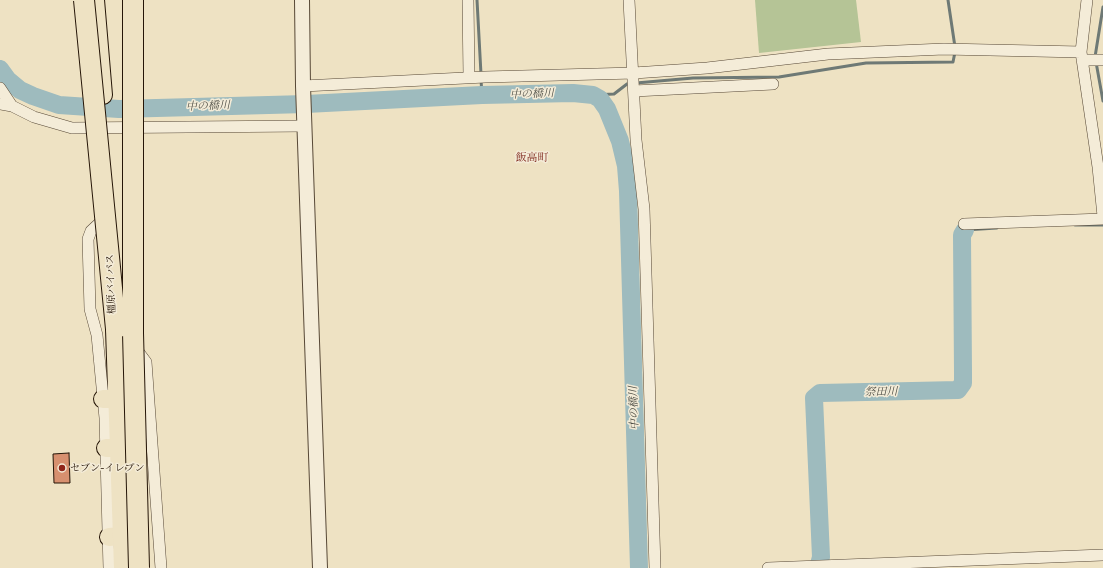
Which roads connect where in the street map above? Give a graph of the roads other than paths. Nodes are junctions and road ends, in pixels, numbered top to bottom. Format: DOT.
graph roads {
  1 [pos="84,0"];
  2 [pos="95,0"];
  3 [pos="124,0"];
  4 [pos="133,0"];
  5 [pos="302,0"];
  6 [pos="468,0"];
  7 [pos="629,0"];
  8 [pos="1087,0"];
  9 [pos="1081,56"];
  10 [pos="1103,60"];
  11 [pos="476,77"];
  12 [pos="707,77"];
  13 [pos="634,82"];
  14 [pos="773,84"];
  15 [pos="0,88"];
  16 [pos="303,92"];
  17 [pos="0,104"];
  18 [pos="12,106"];
  19 [pos="304,121"];
  20 [pos="124,123"];
  21 [pos="104,124"];
  22 [pos="1103,216"];
  23 [pos="1103,219"];
  24 [pos="964,224"];
  25 [pos="127,335"];
  26 [pos="115,537"];
  27 [pos="1103,555"];
  28 [pos="109,568"];
  29 [pos="124,568"];
  30 [pos="140,568"];
  31 [pos="161,568"];
  32 [pos="320,568"];
  33 [pos="655,568"];
  34 [pos="768,568"];
  1 -- 25 [label="highway, bridge"];
  2 -- 21 [label="highway, 橿原バイパス"];
  3 -- 20 [label="highway, 橿原バイパス"];
  4 -- 25 [label="highway, bridge"];
  5 -- 16 [label="street"];
  6 -- 11 [label="street"];
  7 -- 13 [label="street"];
  8 -- 9 [label="street"];
  9 -- 10 [label="street"];
  9 -- 12 [label="street"];
  9 -- 22 [label="street"];
  11 -- 13 [label="street"];
  11 -- 16 [label="street"];
  12 -- 13 [label="street"];
  12 -- 13 [label="street"];
  12 -- 14 [label="street"];
  13 -- 33 [label="street"];
  15 -- 18 [label="street"];
  16 -- 19 [label="street"];
  17 -- 18 [label="street"];
  18 -- 21 [label="street"];
  19 -- 20 [label="street"];
  19 -- 32 [label="street"];
  20 -- 21 [label="street"];
  20 -- 25 [label="highway, 橿原バイパス"];
  21 -- 26 [label="highway, 橿原バイパス"];
  23 -- 24 [label="street"];
  25 -- 29 [label="highway"];
  25 -- 30 [label="highway, bridge"];
  25 -- 31 [label="street"];
  26 -- 28 [label="street"];
  26 -- 29 [label="highway, 橿原バイパス"];
  27 -- 34 [label="street"];
}
